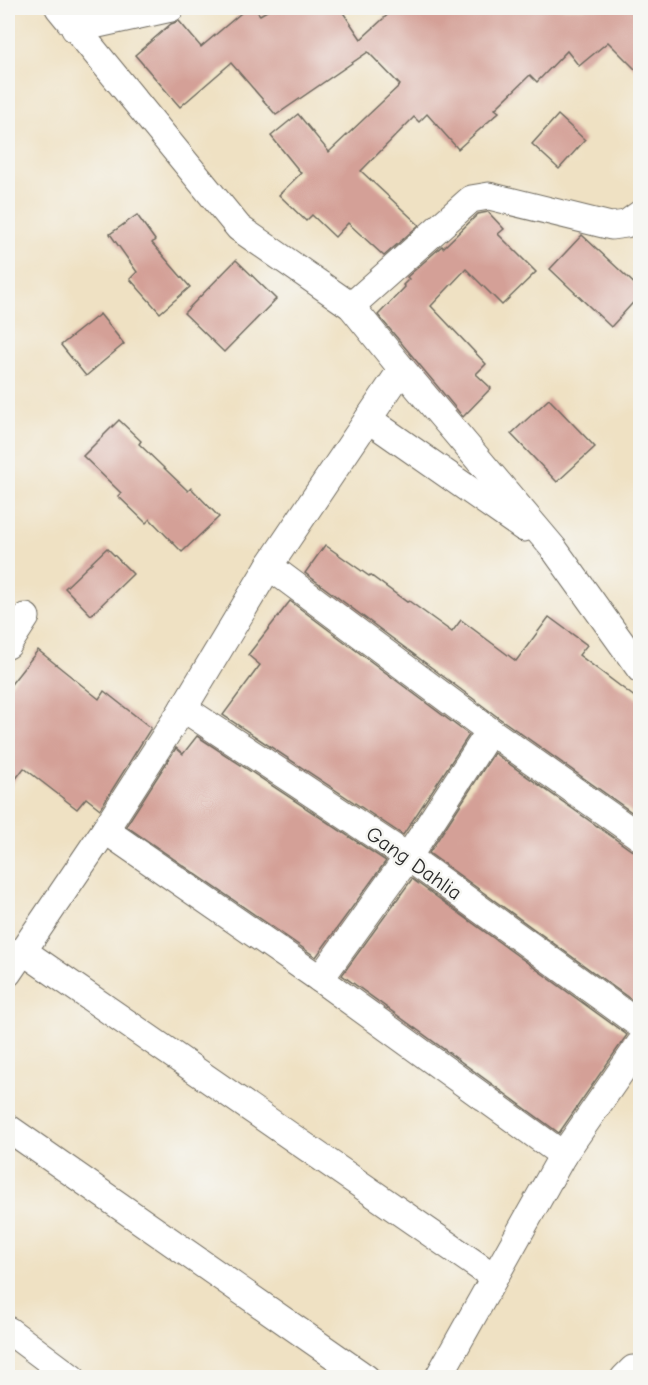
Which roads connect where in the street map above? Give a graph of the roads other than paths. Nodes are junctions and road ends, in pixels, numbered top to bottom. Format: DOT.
graph roads {
  1 [pos="59,8"];
  2 [pos="171,8"];
  3 [pos="75,29"];
  4 [pos="640,214"];
  5 [pos="351,306"];
  6 [pos="402,369"];
  7 [pos="368,419"];
  8 [pos="554,549"];
  9 [pos="269,566"];
  10 [pos="27,616"];
  11 [pos="8,645"];
  12 [pos="640,669"];
  13 [pos="183,708"];
  14 [pos="490,731"];
  15 [pos="105,830"];
  16 [pos="640,837"];
  17 [pos="408,857"];
  18 [pos="23,951"];
  19 [pos="8,973"];
  20 [pos="320,979"];
  21 [pos="640,1025"];
  22 [pos="640,1044"];
  23 [pos="8,1128"];
  24 [pos="563,1155"];
  25 [pos="494,1277"];
  26 [pos="8,1330"];
  27 [pos="72,1377"];
  28 [pos="366,1377"];
  29 [pos="438,1377"];
  1 -- 3 [label="street"];
  2 -- 3 [label="street"];
  3 -- 5 [label="street"];
  4 -- 5 [label="street"];
  5 -- 6 [label="street"];
  6 -- 7 [label="street"];
  6 -- 8 [label="street"];
  7 -- 8 [label="street"];
  7 -- 9 [label="street"];
  8 -- 12 [label="street"];
  9 -- 13 [label="street"];
  9 -- 14 [label="street"];
  10 -- 11 [label="street"];
  13 -- 15 [label="street"];
  13 -- 17 [label="street, Gang Dahlia"];
  14 -- 16 [label="street"];
  14 -- 17 [label="street"];
  15 -- 18 [label="street"];
  15 -- 20 [label="street"];
  17 -- 20 [label="street"];
  17 -- 21 [label="street, Gang Dahlia"];
  18 -- 19 [label="street"];
  18 -- 25 [label="street"];
  20 -- 24 [label="street"];
  22 -- 24 [label="street"];
  23 -- 28 [label="street"];
  24 -- 25 [label="street"];
  25 -- 29 [label="street"];
  26 -- 27 [label="street"];
}
